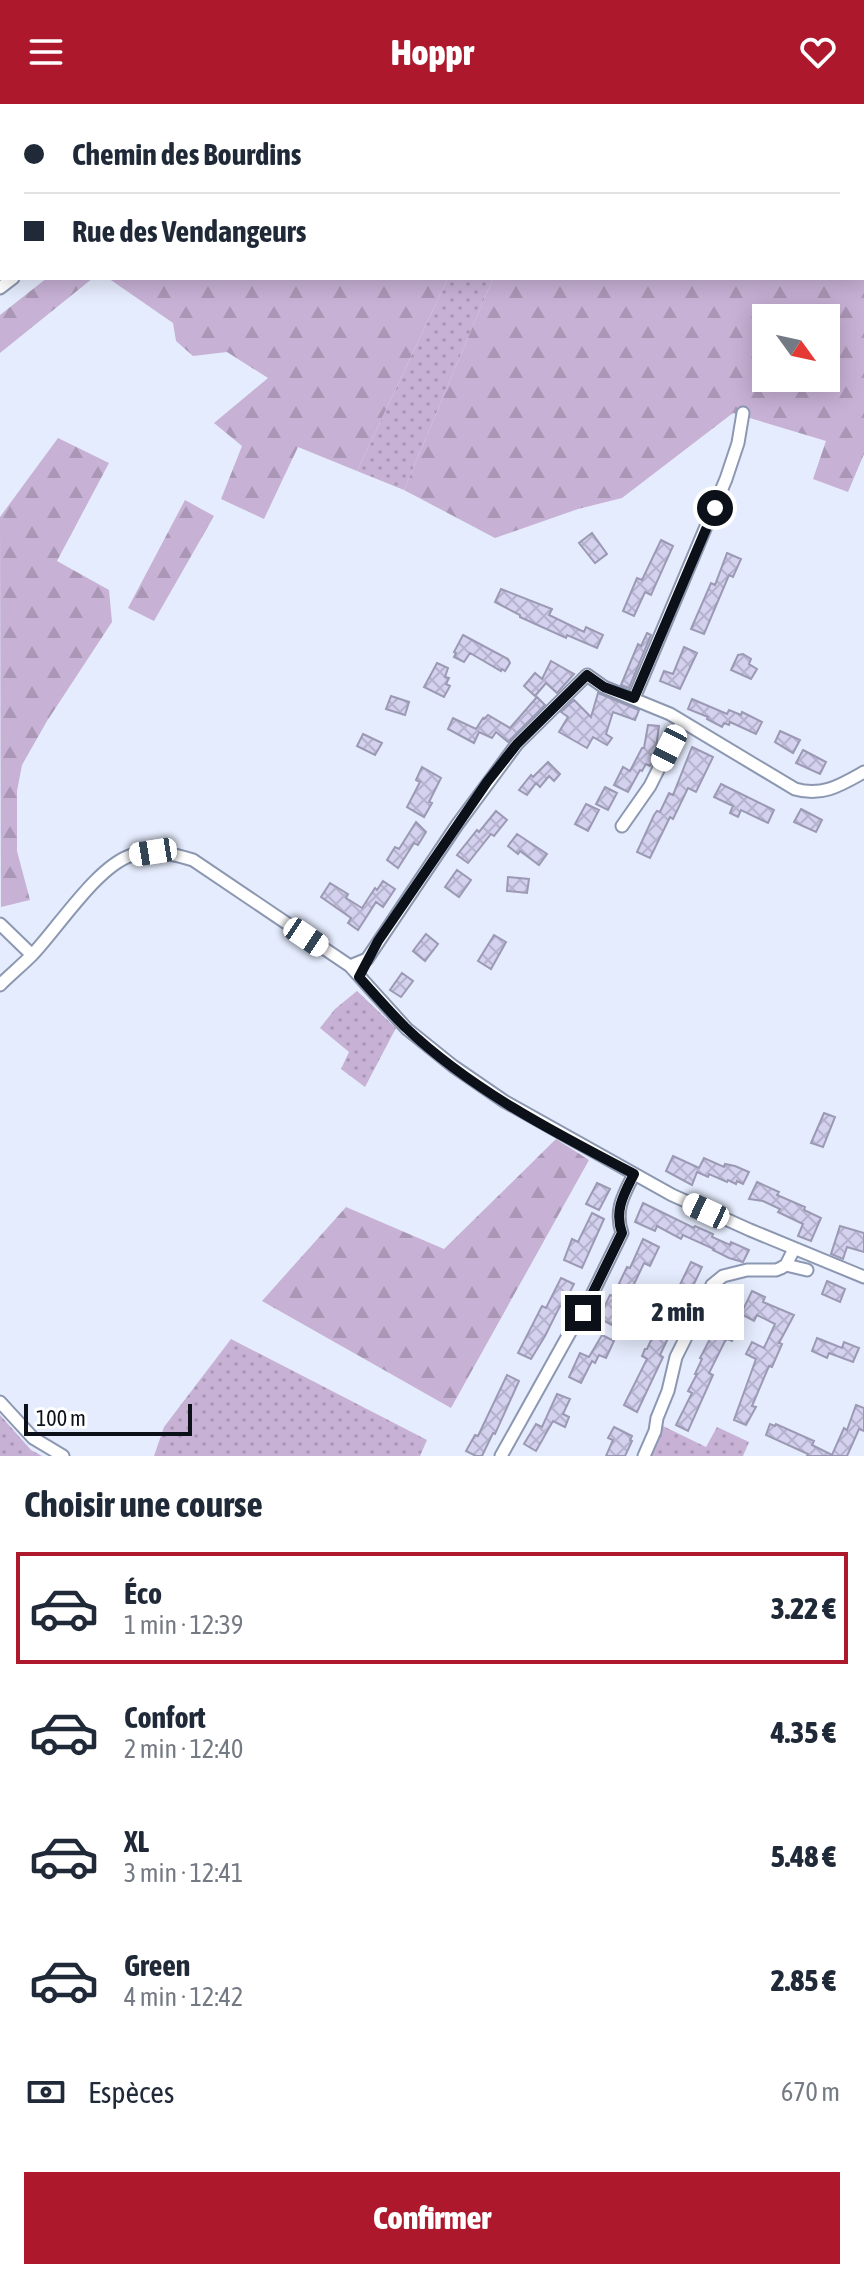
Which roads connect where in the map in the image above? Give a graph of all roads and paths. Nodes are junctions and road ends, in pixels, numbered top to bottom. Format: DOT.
graph roads {
  1 [pos="743,413"];
  2 [pos="634,698"];
  3 [pos="682,722"];
  4 [pos="864,772"];
  5 [pos="622,826"];
  6 [pos="0,924"];
  7 [pos="32,955"];
  8 [pos="367,959"];
  9 [pos="350,966"];
  10 [pos="359,977"];
  11 [pos="0,985"];
  12 [pos="634,1174"];
  13 [pos="794,1249"];
  14 [pos="786,1265"];
  15 [pos="807,1270"];
  16 [pos="864,1277"];
  17 [pos="0,1402"];
  18 [pos="63,1456"];
  19 [pos="501,1456"];
  20 [pos="644,1456"];
  1 -- 2 [label="street"];
  2 -- 3 [label="street"];
  2 -- 8 [label="street"];
  3 -- 4 [label="street"];
  3 -- 5 [label="street"];
  6 -- 7 [label="street"];
  7 -- 9 [label="street"];
  7 -- 11 [label="street"];
  8 -- 9 [label="street"];
  8 -- 10 [label="street"];
  9 -- 10 [label="street"];
  10 -- 12 [label="street"];
  12 -- 13 [label="street"];
  12 -- 19 [label="street"];
  13 -- 14 [label="street"];
  13 -- 16 [label="street"];
  14 -- 15 [label="street"];
  14 -- 20 [label="street"];
  17 -- 18 [label="street"];
}
